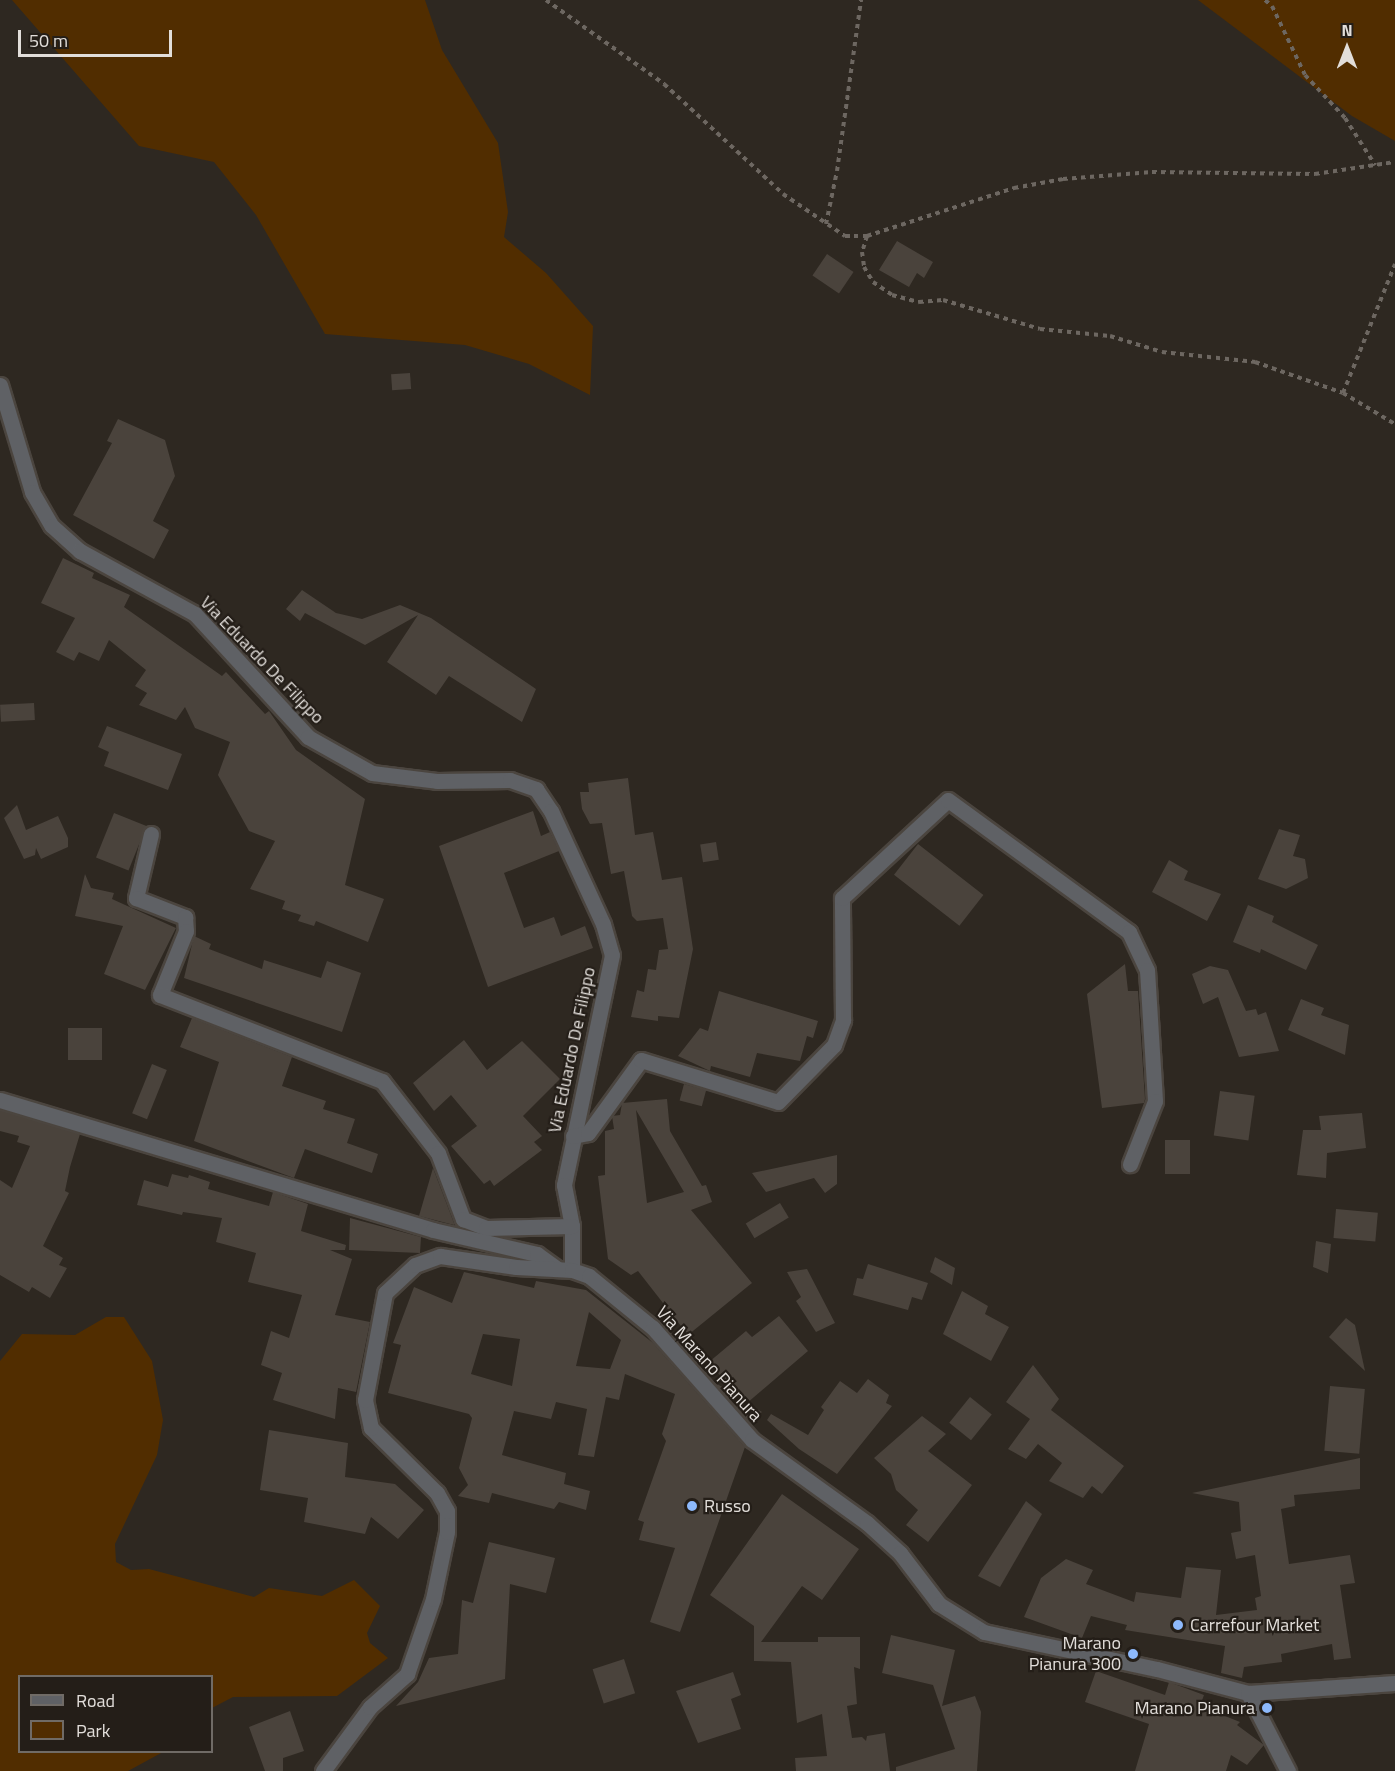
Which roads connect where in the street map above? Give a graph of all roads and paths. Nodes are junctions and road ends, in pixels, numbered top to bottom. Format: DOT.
graph roads {
  1 [pos="546,0"];
  2 [pos="861,0"];
  3 [pos="1264,0"];
  4 [pos="1395,162"];
  5 [pos="1375,165"];
  6 [pos="826,224"];
  7 [pos="867,236"];
  8 [pos="1395,264"];
  9 [pos="0,385"];
  10 [pos="1343,393"];
  11 [pos="1395,424"];
  12 [pos="151,834"];
  13 [pos="0,1100"];
  14 [pos="573,1136"];
  15 [pos="1130,1164"];
  16 [pos="572,1226"];
  17 [pos="556,1268"];
  18 [pos="572,1270"];
  19 [pos="1395,1683"];
  20 [pos="1248,1693"];
  21 [pos="323,1771"];
  22 [pos="1288,1771"];
  1 -- 6 [label="path"];
  2 -- 6 [label="path"];
  3 -- 5 [label="path"];
  4 -- 5 [label="path"];
  5 -- 7 [label="path"];
  6 -- 7 [label="path"];
  7 -- 10 [label="path"];
  8 -- 10 [label="path"];
  9 -- 14 [label="street, Via Eduardo De Filippo"];
  10 -- 11 [label="path"];
  12 -- 16 [label="street"];
  13 -- 17 [label="street"];
  14 -- 15 [label="street"];
  14 -- 16 [label="street, Via Eduardo De Filippo"];
  16 -- 18 [label="street, Via Eduardo De Filippo"];
  17 -- 18 [label="street, Via Marano Pianura"];
  17 -- 21 [label="street, Via Marano Pianura"];
  18 -- 20 [label="street, Via Marano Pianura"];
  19 -- 20 [label="street, Via Marano Pianura"];
  20 -- 22 [label="street"];
}
